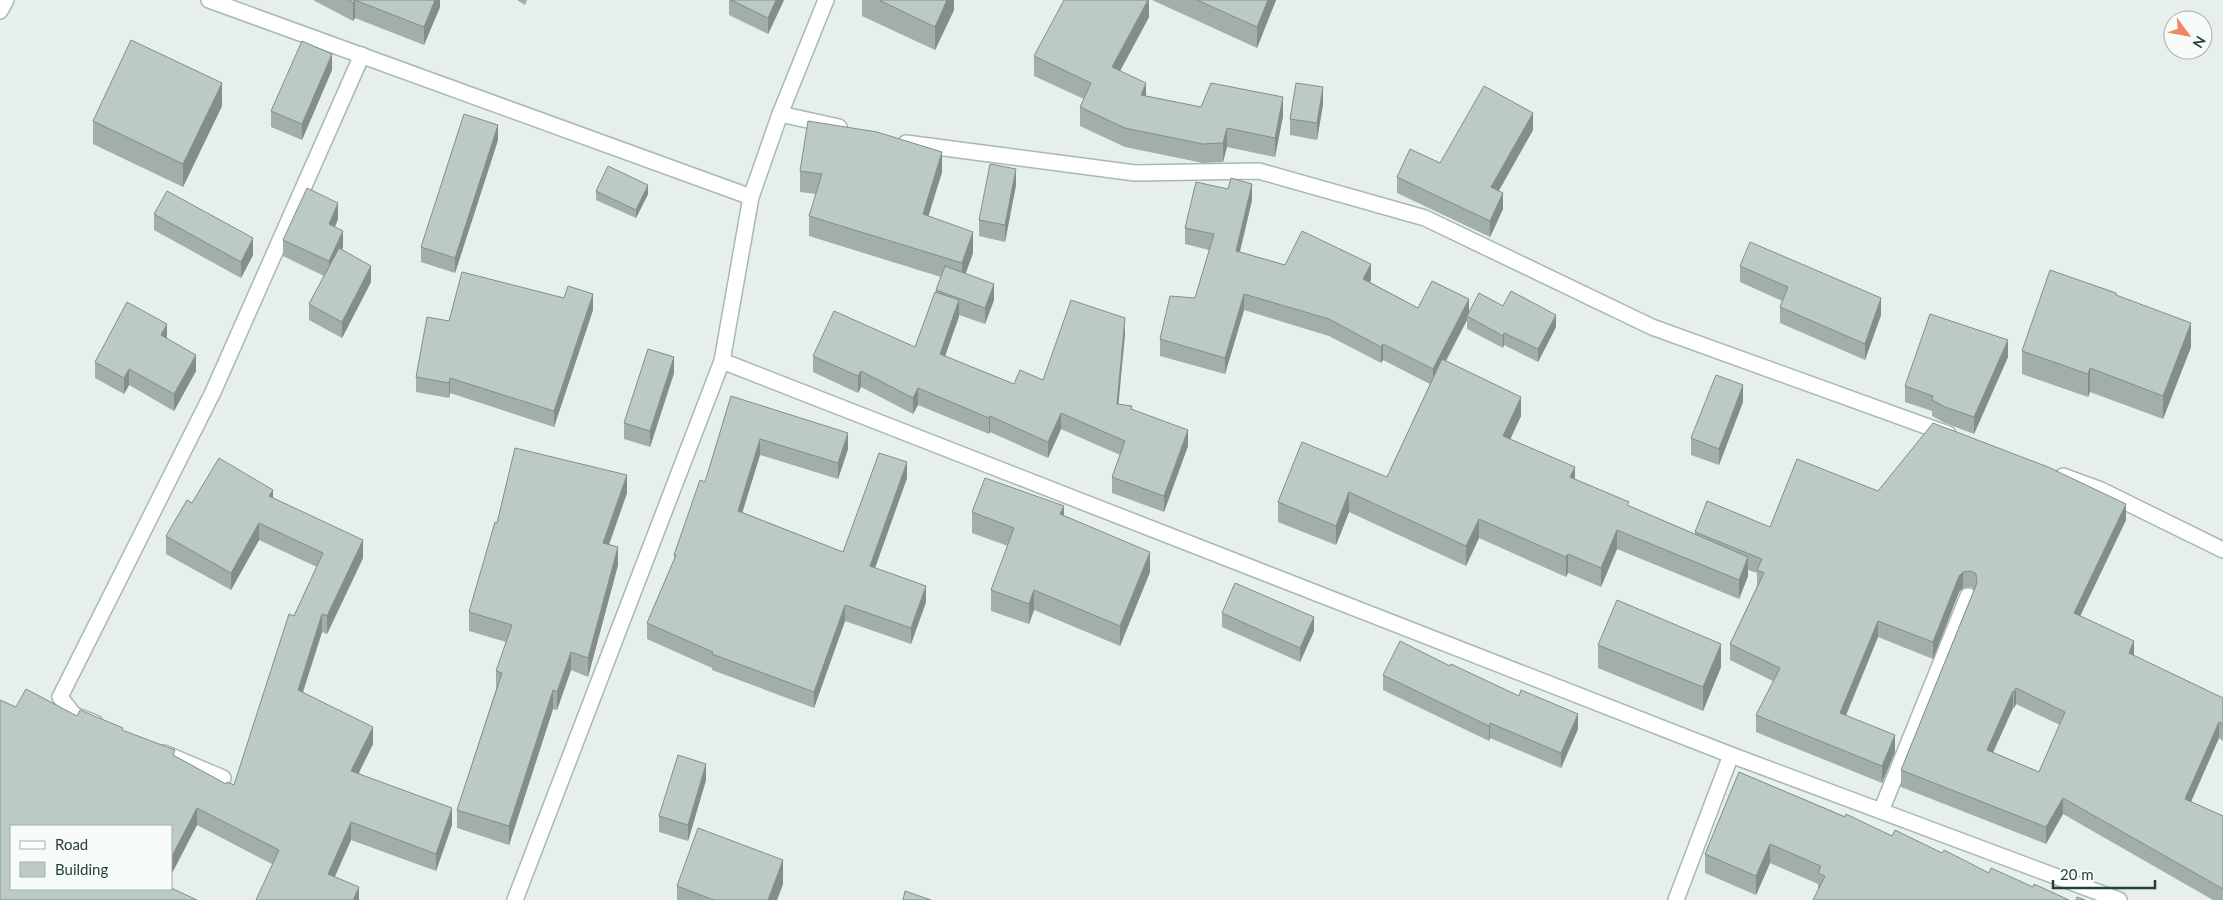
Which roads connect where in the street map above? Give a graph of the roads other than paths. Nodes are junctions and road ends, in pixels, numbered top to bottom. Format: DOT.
graph roads {
  1 [pos="6,0"];
  2 [pos="209,0"];
  3 [pos="826,0"];
  4 [pos="0,11"];
  5 [pos="362,56"];
  6 [pos="780,114"];
  7 [pos="857,132"];
  8 [pos="896,141"];
  9 [pos="751,197"];
  10 [pos="722,361"];
  11 [pos="1961,439"];
  12 [pos="2045,470"];
  13 [pos="2223,550"];
  14 [pos="1968,596"];
  15 [pos="109,730"];
  16 [pos="153,748"];
  17 [pos="1731,755"];
  18 [pos="223,778"];
  19 [pos="1881,811"];
  20 [pos="515,900"];
  21 [pos="1676,900"];
  22 [pos="2119,900"];
  1 -- 4 [label="street"];
  2 -- 5 [label="street"];
  3 -- 6 [label="street"];
  5 -- 9 [label="street"];
  5 -- 15 [label="street"];
  6 -- 7 [label="street"];
  6 -- 9 [label="street"];
  8 -- 11 [label="street"];
  9 -- 10 [label="street"];
  10 -- 17 [label="street"];
  10 -- 20 [label="street"];
  12 -- 13 [label="street"];
  14 -- 19 [label="street"];
  16 -- 18 [label="street"];
  17 -- 19 [label="street"];
  17 -- 21 [label="street"];
  19 -- 22 [label="street"];
}
